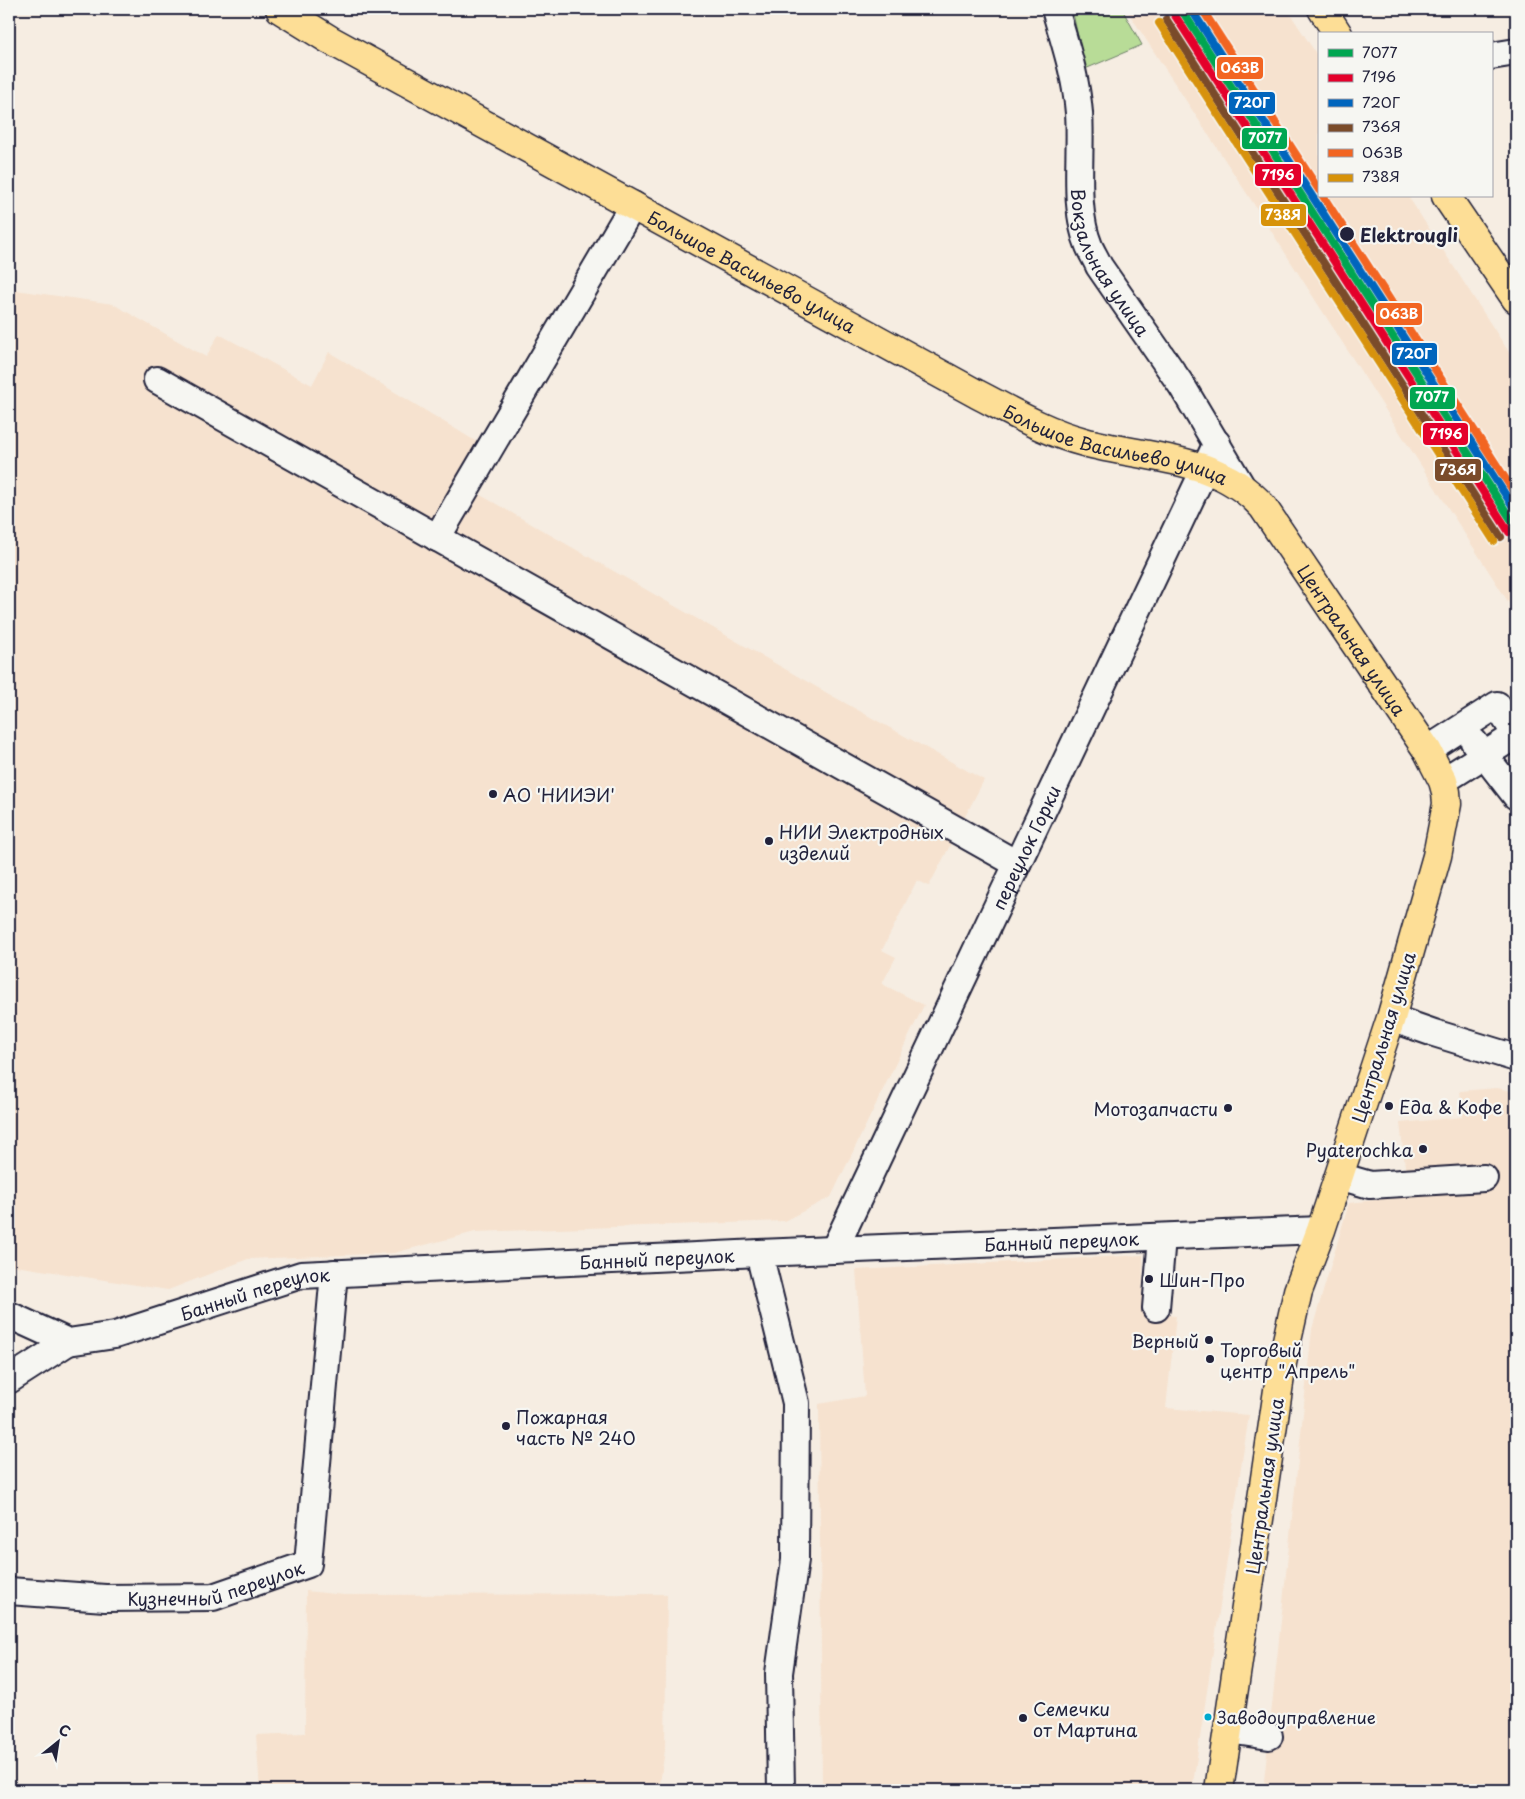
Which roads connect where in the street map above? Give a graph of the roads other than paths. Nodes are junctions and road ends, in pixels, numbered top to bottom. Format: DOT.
graph roads {
  1 [pos="280,9"];
  2 [pos="1055,9"];
  3 [pos="1322,9"];
  4 [pos="1337,32"];
  5 [pos="1516,52"];
  6 [pos="1492,56"];
  7 [pos="1447,198"];
  8 [pos="632,205"];
  9 [pos="1516,299"];
  10 [pos="156,380"];
  11 [pos="1217,442"];
  12 [pos="1205,468"];
  13 [pos="1242,487"];
  14 [pos="437,538"];
  15 [pos="1464,726"];
  16 [pos="1427,750"];
  17 [pos="1483,755"];
  18 [pos="1443,781"];
  19 [pos="1516,796"];
  20 [pos="1017,864"];
  21 [pos="1391,1018"];
  22 [pos="1516,1058"];
  23 [pos="1339,1176"];
  24 [pos="1484,1178"];
  25 [pos="1320,1230"];
  26 [pos="1162,1237"];
  27 [pos="834,1250"];
  28 [pos="759,1253"];
  29 [pos="334,1273"];
  30 [pos="1156,1308"];
  31 [pos="9,1315"];
  32 [pos="68,1342"];
  33 [pos="9,1380"];
  34 [pos="9,1591"];
  35 [pos="1228,1730"];
  36 [pos="1269,1736"];
  37 [pos="781,1790"];
  38 [pos="1219,1790"];
  1 -- 8 [label="main road, Большое Васильево улица"];
  2 -- 11 [label="street, Вокзальная улица"];
  3 -- 4 [label="main road"];
  5 -- 6 [label="street"];
  7 -- 9 [label="main road"];
  8 -- 12 [label="main road, Большое Васильево улица"];
  8 -- 14 [label="street"];
  10 -- 14 [label="street"];
  11 -- 12 [label="street, переулок Горки"];
  11 -- 13 [label="street, Вокзальная улица"];
  12 -- 13 [label="main road, Большое Васильево улица"];
  12 -- 20 [label="street, переулок Горки"];
  13 -- 16 [label="main road, Центральная улица"];
  14 -- 20 [label="street"];
  15 -- 16 [label="street"];
  15 -- 17 [label="street"];
  15 -- 17 [label="street"];
  16 -- 18 [label="main road, Центральная улица"];
  17 -- 18 [label="street"];
  17 -- 19 [label="street"];
  18 -- 21 [label="main road, Центральная улица"];
  20 -- 27 [label="street, переулок Горки"];
  21 -- 22 [label="street"];
  21 -- 23 [label="main road, Центральная улица"];
  23 -- 24 [label="street"];
  23 -- 25 [label="main road, Центральная улица"];
  25 -- 26 [label="street, Банный переулок"];
  25 -- 35 [label="main road, Центральная улица"];
  26 -- 27 [label="street, Банный переулок"];
  26 -- 30 [label="street"];
  27 -- 28 [label="street, Банный переулок"];
  28 -- 29 [label="street, Банный переулок"];
  28 -- 37 [label="street"];
  29 -- 32 [label="street, Банный переулок"];
  29 -- 34 [label="street, Кузнечный переулок"];
  31 -- 32 [label="street"];
  32 -- 33 [label="street"];
  35 -- 36 [label="street"];
  35 -- 38 [label="main road, Центральная улица"];
}
